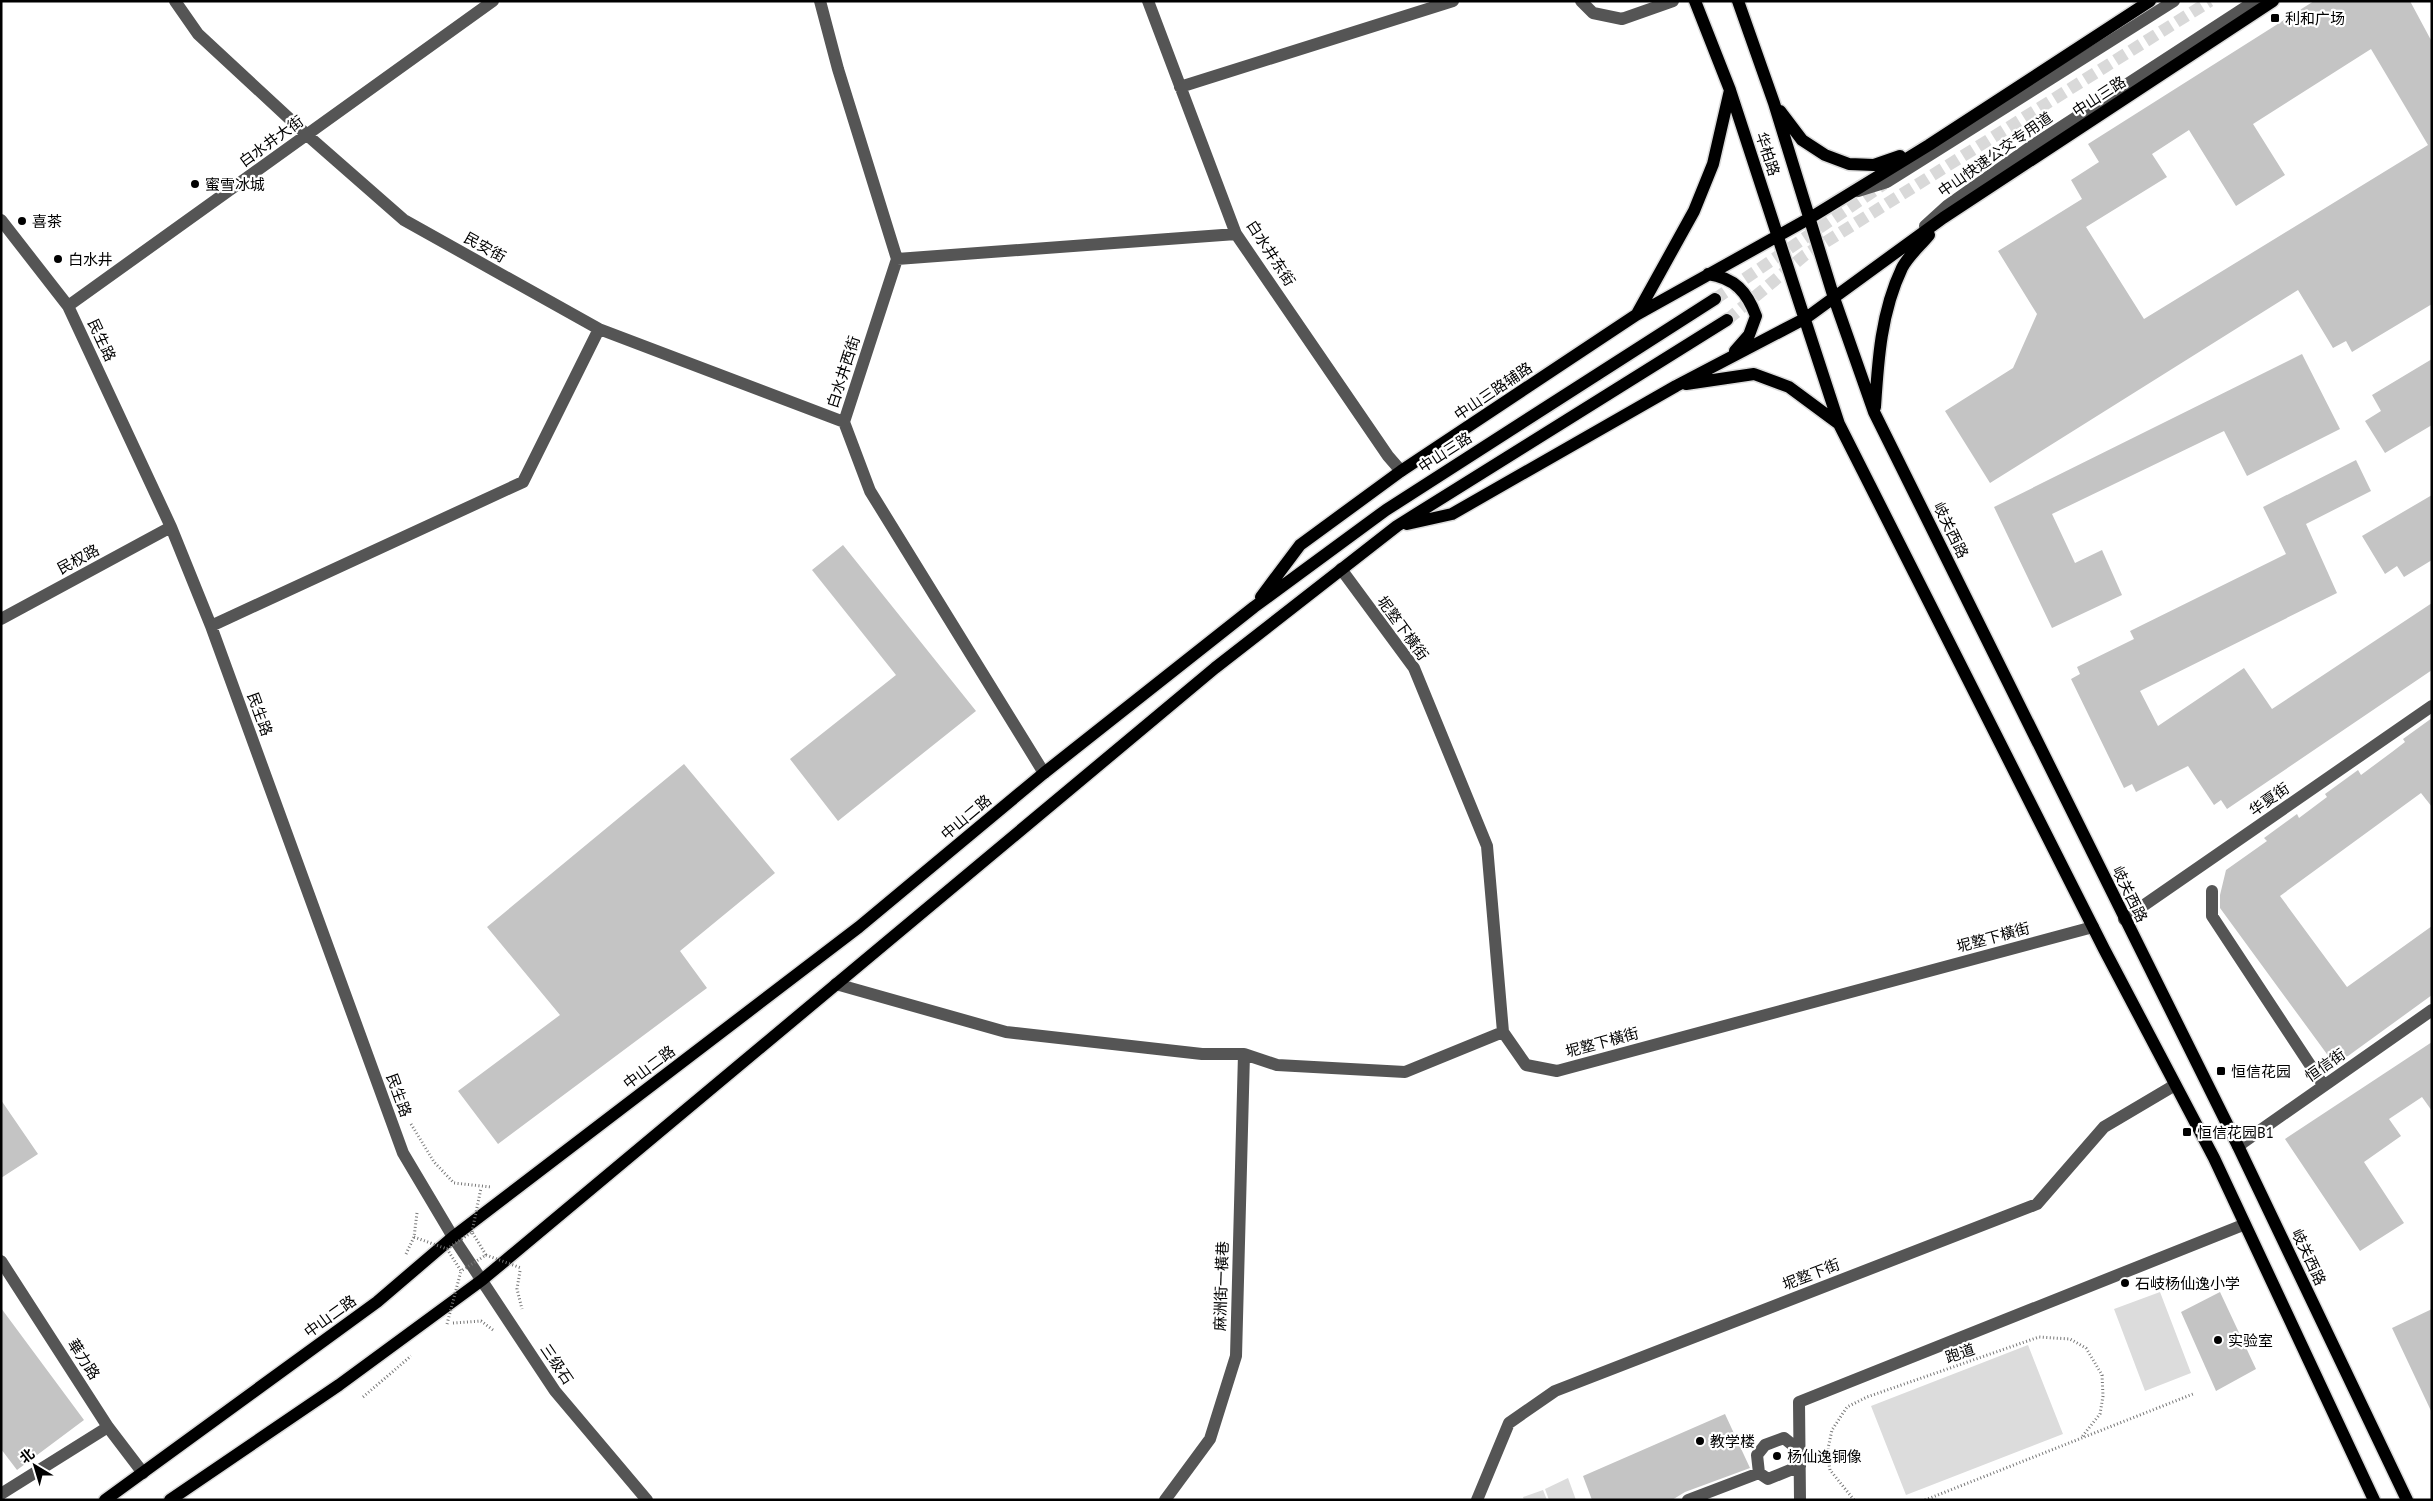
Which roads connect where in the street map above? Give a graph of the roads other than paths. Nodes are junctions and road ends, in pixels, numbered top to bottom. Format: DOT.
graph roads {
  1 [pos="175,1"];
  2 [pos="493,1"];
  3 [pos="820,1"];
  4 [pos="1148,1"];
  5 [pos="1453,1"];
  6 [pos="1581,1"];
  7 [pos="1673,1"];
  8 [pos="1695,1"];
  9 [pos="1738,1"];
  10 [pos="2150,1"];
  11 [pos="2174,1"];
  12 [pos="2255,1"];
  13 [pos="2273,1"];
  14 [pos="1180,87"];
  15 [pos="1730,90"];
  16 [pos="1774,103"];
  17 [pos="307,135"];
  18 [pos="1929,145"];
  19 [pos="1847,194"];
  20 [pos="1810,218"];
  21 [pos="1943,218"];
  22 [pos="1,220"];
  23 [pos="1236,234"];
  24 [pos="1777,234"];
  25 [pos="897,259"];
  26 [pos="1886,261"];
  27 [pos="1708,274"];
  28 [pos="1834,298"];
  29 [pos="1714,299"];
  30 [pos="68,306"];
  31 [pos="1636,315"];
  32 [pos="1806,318"];
  33 [pos="1727,320"];
  34 [pos="599,329"];
  35 [pos="1730,357"];
  36 [pos="1676,386"];
  37 [pos="1874,412"];
  38 [pos="844,422"];
  39 [pos="1839,424"];
  40 [pos="1401,471"];
  41 [pos="1397,526"];
  42 [pos="171,527"];
  43 [pos="1341,569"];
  44 [pos="1254,607"];
  45 [pos="1,619"];
  46 [pos="211,626"];
  47 [pos="1202,647"];
  48 [pos="2432,706"];
  49 [pos="1044,773"];
  50 [pos="2212,891"];
  51 [pos="2124,919"];
  52 [pos="2094,927"];
  53 [pos="836,984"];
  54 [pos="2432,1010"];
  55 [pos="1503,1032"];
  56 [pos="1244,1054"];
  57 [pos="2175,1085"];
  58 [pos="2324,1086"];
  59 [pos="2238,1146"];
  60 [pos="2243,1225"];
  61 [pos="450,1243"];
  62 [pos="1,1261"];
  63 [pos="482,1280"];
  64 [pos="108,1427"];
  65 [pos="1800,1451"];
  66 [pos="1800,1466"];
  67 [pos="143,1472"];
  68 [pos="1759,1473"];
  69 [pos="1,1494"];
  70 [pos="2372,1499"];
  71 [pos="105,1500"];
  72 [pos="170,1500"];
  73 [pos="646,1500"];
  74 [pos="1165,1500"];
  75 [pos="1477,1500"];
  76 [pos="1688,1500"];
  77 [pos="1800,1500"];
  78 [pos="2407,1500"];
  1 -- 17 [label="street, 民安街"];
  2 -- 17 [label="street, 白水井大街"];
  3 -- 25 [label="street"];
  4 -- 14 [label="street, 白水井东街"];
  5 -- 14 [label="street"];
  6 -- 7 [label="street"];
  8 -- 15 [label="main road, 华柏路"];
  9 -- 16 [label="main road, 华柏路"];
  10 -- 18 [label="main road"];
  11 -- 19 [label="street, 中山快速公交专用道"];
  12 -- 26 [label="street, 中山快速公交专用道"];
  13 -- 21 [label="main road, 中山三路"];
  14 -- 23 [label="street, 白水井东街"];
  15 -- 24 [label="main road, 华柏路"];
  15 -- 31 [label="main road"];
  16 -- 18 [label="main road"];
  16 -- 20 [label="main road, 华柏路"];
  17 -- 30 [label="street, 白水井大街"];
  17 -- 34 [label="street, 民安街"];
  18 -- 19 [label="main road, 中山三路辅路"];
  19 -- 20 [label="main road, 中山三路辅路"];
  20 -- 24 [label="main road, 中山三路辅路"];
  20 -- 28 [label="main road, 华柏路"];
  21 -- 26 [label="main road"];
  21 -- 37 [label="main road"];
  22 -- 30 [label="street, 民生路"];
  23 -- 25 [label="street"];
  23 -- 40 [label="street, 白水井东街"];
  24 -- 27 [label="main road, 中山三路辅路"];
  24 -- 32 [label="main road, 华柏路"];
  25 -- 38 [label="street, 白水井西街"];
  26 -- 28 [label="main road"];
  27 -- 31 [label="main road, 中山三路辅路"];
  27 -- 35 [label="main road"];
  28 -- 32 [label="main road"];
  28 -- 37 [label="main road, 岐关西路"];
  29 -- 44 [label="main road, 中山三路"];
  30 -- 42 [label="street, 民生路"];
  31 -- 40 [label="main road, 中山三路辅路"];
  32 -- 35 [label="main road"];
  32 -- 39 [label="main road"];
  33 -- 41 [label="main road"];
  34 -- 38 [label="street, 民安街"];
  34 -- 46 [label="street"];
  35 -- 36 [label="main road"];
  36 -- 39 [label="main road"];
  36 -- 41 [label="main road"];
  37 -- 51 [label="main road, 岐关西路"];
  38 -- 49 [label="street, 白水井西街"];
  39 -- 52 [label="main road"];
  40 -- 44 [label="main road, 中山三路辅路"];
  41 -- 43 [label="main road"];
  42 -- 45 [label="street, 民权路"];
  42 -- 46 [label="street, 民生路"];
  43 -- 53 [label="main road"];
  43 -- 55 [label="street, 坭墪下橫街"];
  44 -- 47 [label="main road, 中山三路"];
  46 -- 61 [label="street, 民生路"];
  47 -- 49 [label="main road, 中山二路"];
  48 -- 51 [label="street, 华夏街"];
  49 -- 61 [label="main road, 中山二路"];
  50 -- 58 [label="street"];
  51 -- 59 [label="main road, 岐关西路"];
  52 -- 55 [label="street, 坭墪下橫街"];
  52 -- 57 [label="main road"];
  53 -- 56 [label="street"];
  53 -- 63 [label="main road"];
  54 -- 58 [label="street, 恒信街"];
  55 -- 56 [label="street"];
  56 -- 74 [label="street, 麻洲街一橫巷"];
  57 -- 60 [label="main road"];
  57 -- 75 [label="street, 坭墪下街"];
  58 -- 59 [label="street, 恒信街"];
  59 -- 78 [label="main road, 岐关西路"];
  60 -- 65 [label="street"];
  60 -- 70 [label="main road"];
  61 -- 63 [label="street, 三级石"];
  61 -- 67 [label="main road, 中山二路"];
  62 -- 64 [label="street, 華力路"];
  63 -- 72 [label="main road"];
  63 -- 73 [label="street, 三级石"];
  64 -- 67 [label="street, 華力路"];
  64 -- 69 [label="street"];
  65 -- 66 [label="street"];
  65 -- 68 [label="street"];
  66 -- 68 [label="street"];
  66 -- 77 [label="street"];
  67 -- 71 [label="main road, 中山二路"];
  68 -- 76 [label="street"];
}
